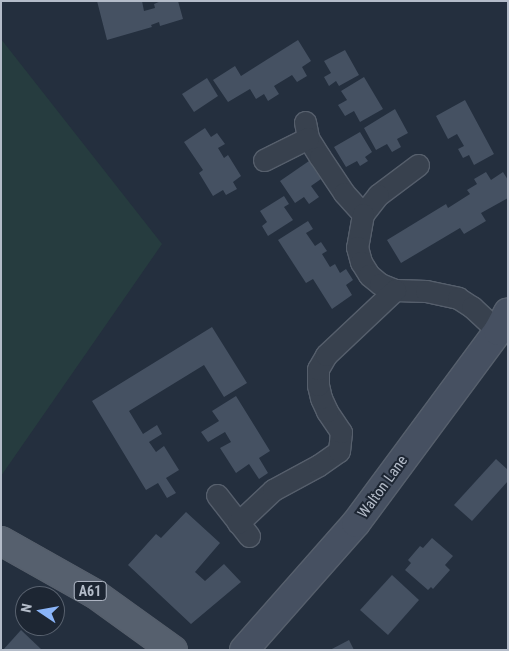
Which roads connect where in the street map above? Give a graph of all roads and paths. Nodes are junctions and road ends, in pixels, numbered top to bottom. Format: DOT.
graph roads {
  1 [pos="264,160"];
  2 [pos="418,165"];
  3 [pos="363,214"];
  4 [pos="396,290"];
  5 [pos="503,322"];
  6 [pos="217,494"];
  7 [pos="1,541"];
  8 [pos="172,650"];
  9 [pos="244,650"];
  1 -- 3 [label="street"];
  2 -- 3 [label="street"];
  3 -- 4 [label="street"];
  4 -- 5 [label="street"];
  4 -- 6 [label="street"];
  5 -- 9 [label="street, Walton Lane"];
  7 -- 8 [label="main road, A61"];
}
